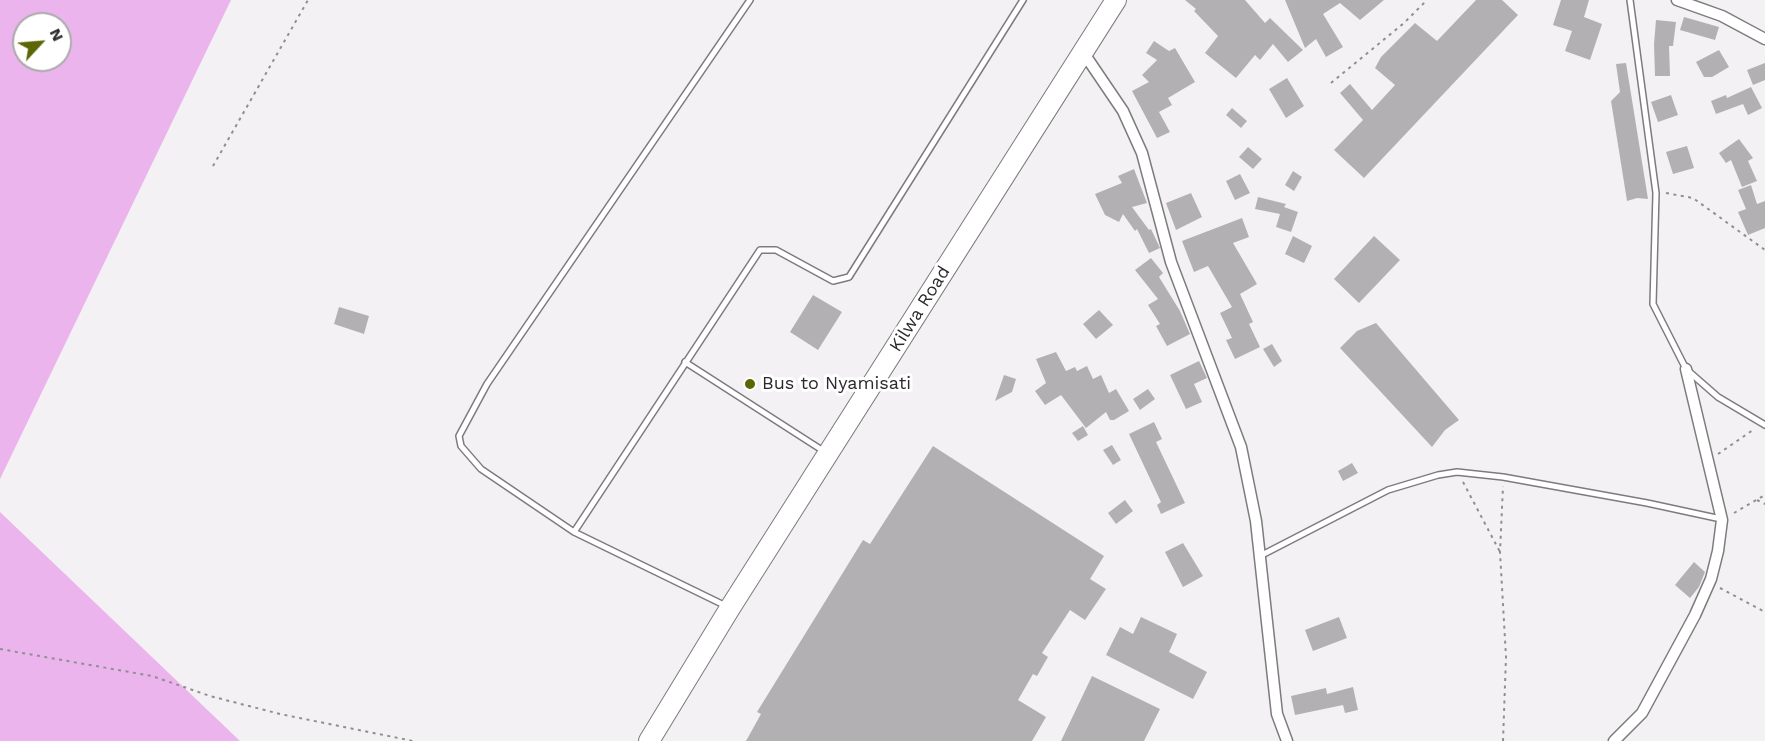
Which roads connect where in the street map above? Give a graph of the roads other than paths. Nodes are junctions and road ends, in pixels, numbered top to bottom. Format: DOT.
graph roads {
  1 [pos="750,0"];
  2 [pos="1023,0"];
  3 [pos="1116,0"];
  4 [pos="1630,0"];
  5 [pos="1677,0"];
  6 [pos="1765,39"];
  7 [pos="1083,52"];
  8 [pos="685,362"];
  9 [pos="1686,369"];
  10 [pos="1764,423"];
  11 [pos="828,454"];
  12 [pos="1722,520"];
  13 [pos="574,532"];
  14 [pos="1260,556"];
  15 [pos="730,608"];
  16 [pos="649,741"];
  17 [pos="1287,741"];
  18 [pos="1614,741"];
  1 -- 13 [label="lane"];
  2 -- 8 [label="lane"];
  3 -- 7 [label="highway, Kilwa Road"];
  4 -- 9 [label="lane"];
  5 -- 6 [label="street"];
  7 -- 11 [label="highway, Kilwa Road"];
  7 -- 14 [label="street"];
  8 -- 11 [label="lane"];
  8 -- 13 [label="lane"];
  9 -- 10 [label="lane"];
  9 -- 12 [label="street"];
  11 -- 15 [label="highway, Kilwa Road"];
  12 -- 14 [label="lane"];
  12 -- 18 [label="street"];
  13 -- 15 [label="lane"];
  14 -- 17 [label="street"];
  15 -- 16 [label="highway, Kilwa Road"];
}
